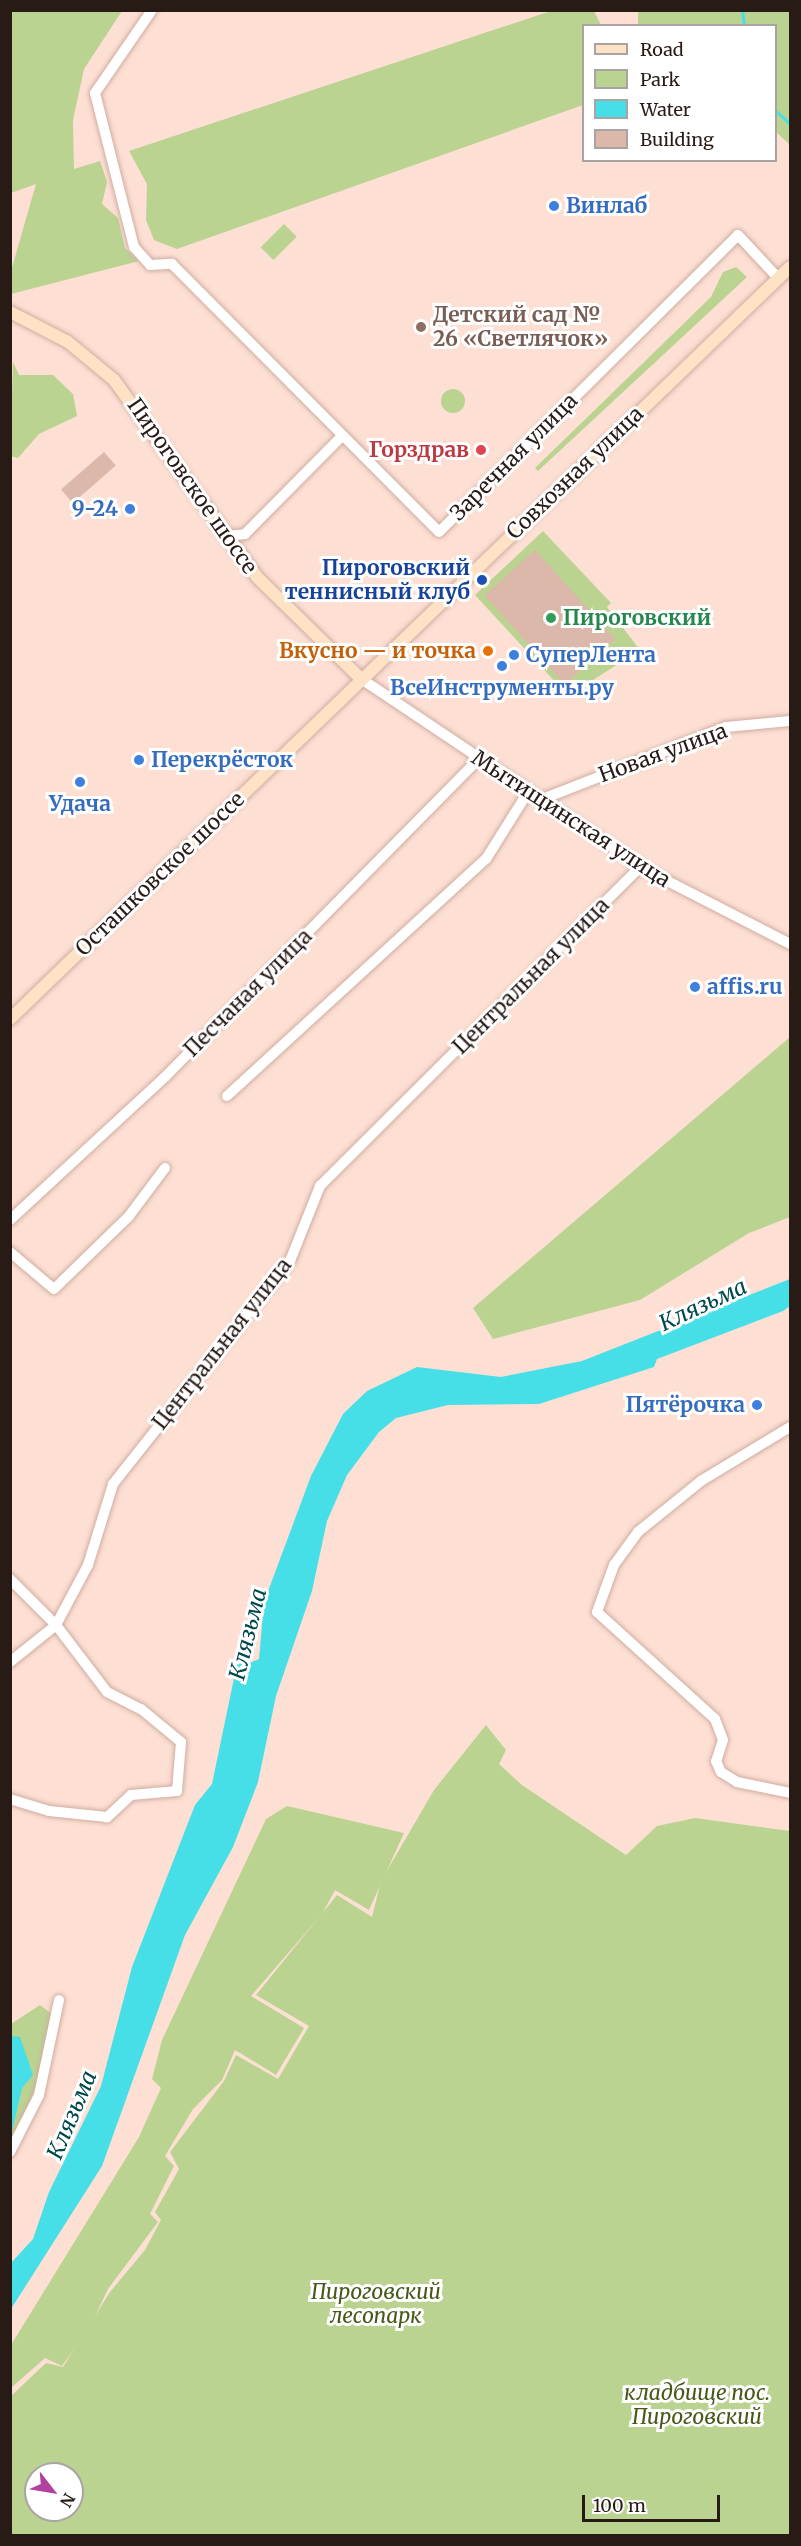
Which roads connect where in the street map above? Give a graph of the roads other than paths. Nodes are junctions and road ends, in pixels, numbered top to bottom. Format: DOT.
graph roads {
  1 [pos="152,10"];
  2 [pos="790,267"];
  3 [pos="779,279"];
  4 [pos="10,312"];
  5 [pos="340,438"];
  6 [pos="245,534"];
  7 [pos="227,536"];
  8 [pos="239,553"];
  9 [pos="360,678"];
  10 [pos="790,721"];
  11 [pos="479,759"];
  12 [pos="528,792"];
  13 [pos="540,800"];
  14 [pos="641,866"];
  15 [pos="790,944"];
  16 [pos="10,1019"];
  17 [pos="227,1096"];
  18 [pos="165,1168"];
  19 [pos="10,1220"];
  20 [pos="10,1252"];
  21 [pos="790,1427"];
  22 [pos="10,1579"];
  23 [pos="56,1625"];
  24 [pos="10,1662"];
  25 [pos="790,1792"];
  26 [pos="10,1799"];
  27 [pos="59,2000"];
  28 [pos="10,2152"];
  1 -- 5 [label="street, Заречная улица"];
  2 -- 3 [label="main road, Совхозная улица"];
  3 -- 5 [label="street, Заречная улица"];
  3 -- 9 [label="main road, Совхозная улица"];
  4 -- 7 [label="main road, Пироговское шоссе"];
  5 -- 6 [label="street"];
  6 -- 7 [label="street"];
  6 -- 8 [label="street"];
  7 -- 8 [label="main road, Пироговское шоссе"];
  8 -- 9 [label="main road, Пироговское шоссе"];
  9 -- 11 [label="street, Мытищинская улица"];
  9 -- 16 [label="main road, Осташковское шоссе"];
  10 -- 13 [label="street, Новая улица"];
  11 -- 12 [label="street, Мытищинская улица"];
  11 -- 19 [label="street, Песчаная улица"];
  12 -- 13 [label="street, Мытищинская улица"];
  12 -- 17 [label="street"];
  13 -- 14 [label="street, Мытищинская улица"];
  14 -- 15 [label="street, Мытищинская улица"];
  14 -- 23 [label="street, Центральная улица"];
  18 -- 20 [label="street"];
  21 -- 25 [label="street"];
  22 -- 23 [label="street"];
  23 -- 24 [label="street, Центральная улица"];
  23 -- 26 [label="street"];
  27 -- 28 [label="street"];
}
